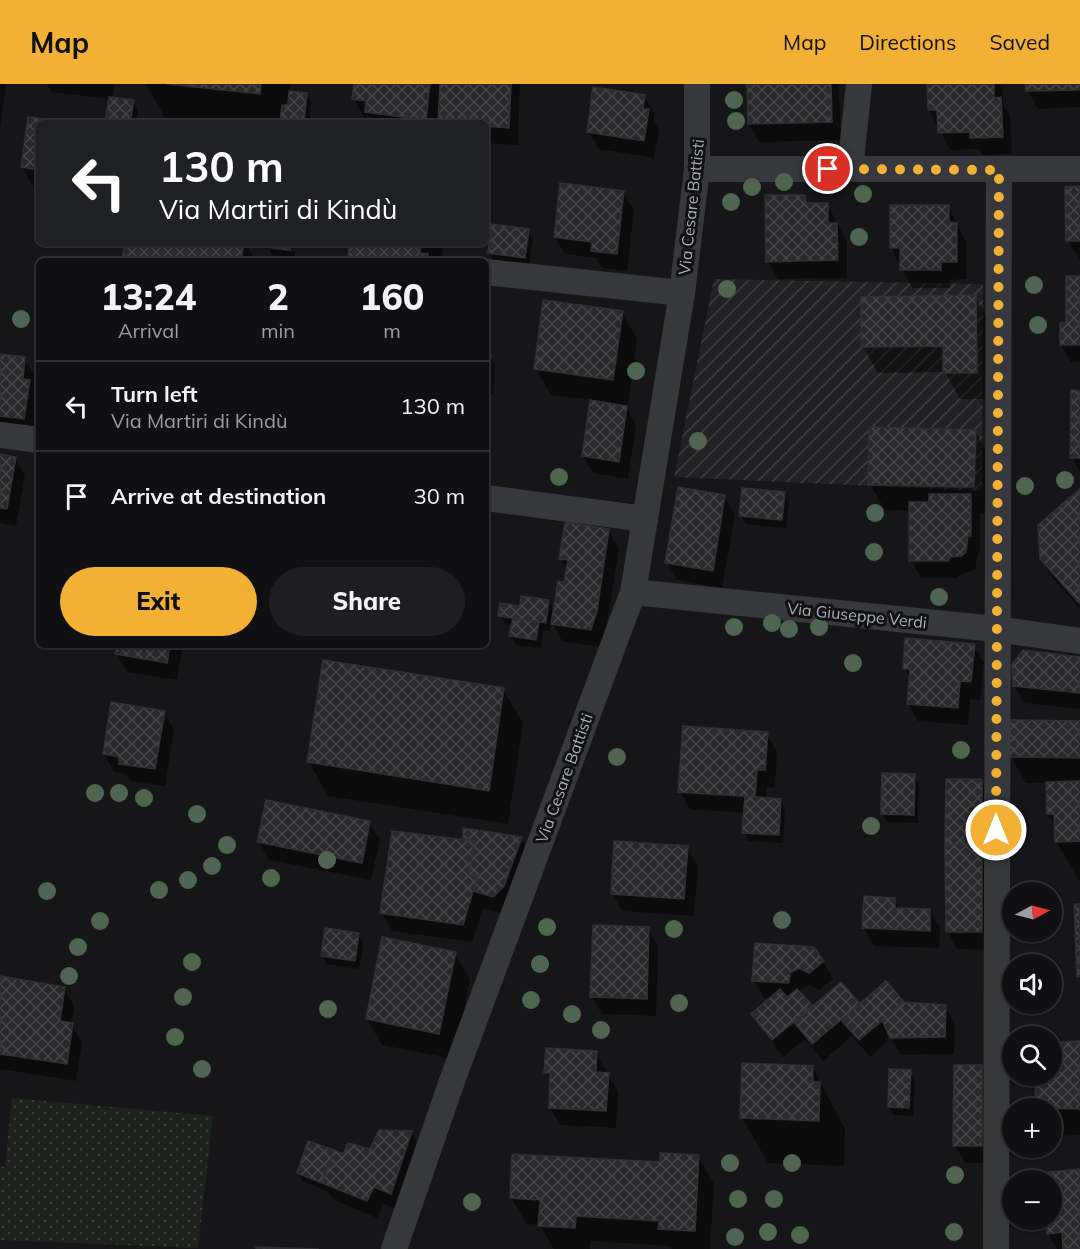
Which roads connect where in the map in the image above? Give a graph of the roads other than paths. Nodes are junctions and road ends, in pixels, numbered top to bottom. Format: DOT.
graph roads {
  1 [pos="697,84"];
  2 [pos="859,84"];
  3 [pos="697,169"];
  4 [pos="850,169"];
  5 [pos="1080,169"];
  6 [pos="999,170"];
  7 [pos="489,272"];
  8 [pos="682,293"];
  9 [pos="0,435"];
  10 [pos="36,440"];
  11 [pos="489,498"];
  12 [pos="645,519"];
  13 [pos="633,592"];
  14 [pos="996,629"];
  15 [pos="1080,641"];
  16 [pos="394,1249"];
  17 [pos="996,1249"];
  1 -- 3 [label="street, Via Cesare Battisti"];
  2 -- 4 [label="street"];
  3 -- 4 [label="street"];
  3 -- 8 [label="street, Via Cesare Battisti"];
  4 -- 6 [label="street"];
  5 -- 6 [label="street"];
  6 -- 14 [label="street"];
  7 -- 8 [label="street, Via Cesare Battisti"];
  8 -- 12 [label="street, Via Cesare Battisti"];
  9 -- 10 [label="street"];
  11 -- 12 [label="street"];
  12 -- 13 [label="street, Via Cesare Battisti"];
  13 -- 14 [label="street, Via Giuseppe Verdi"];
  13 -- 16 [label="street, Via Cesare Battisti"];
  14 -- 15 [label="street, Via Giuseppe Verdi"];
  14 -- 17 [label="street"];
}
